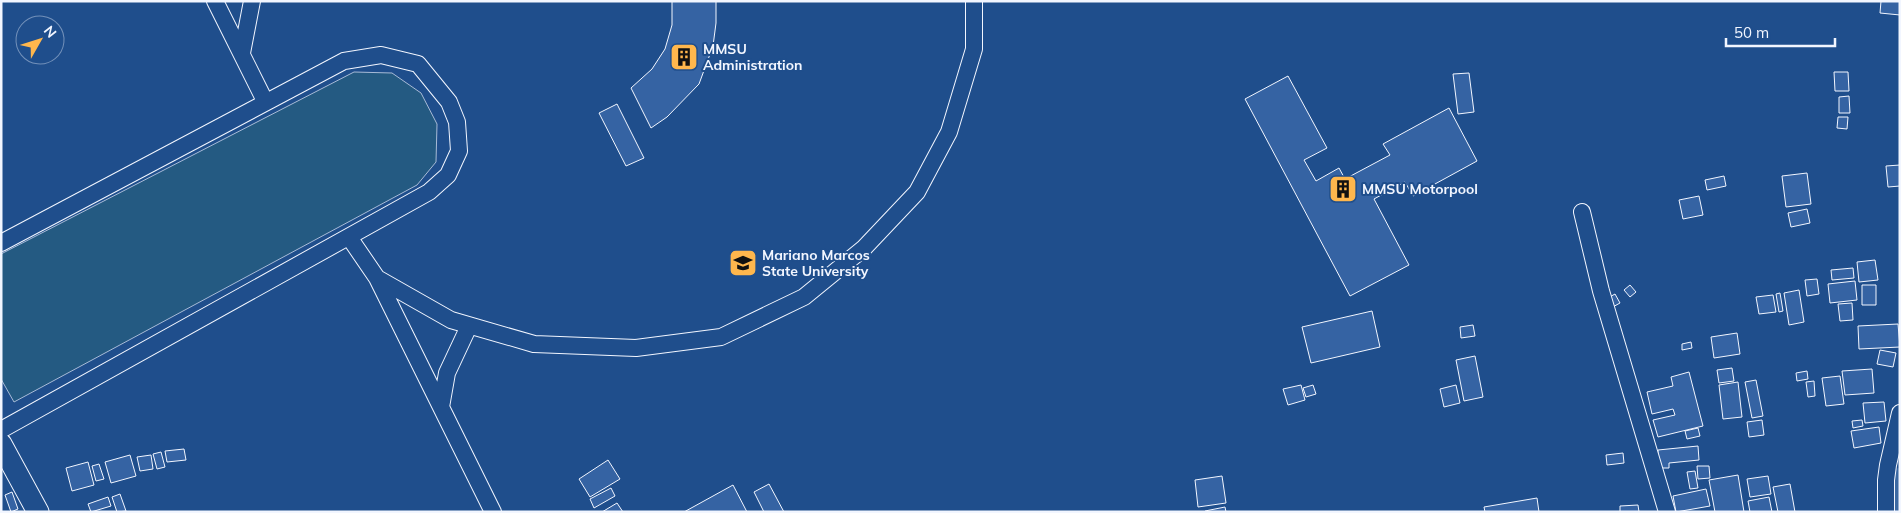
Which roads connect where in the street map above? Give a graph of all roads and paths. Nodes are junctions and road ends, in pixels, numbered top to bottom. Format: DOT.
graph roads {
  1 [pos="215,1"];
  2 [pos="252,1"];
  3 [pos="974,1"];
  4 [pos="242,53"];
  5 [pos="265,101"];
  6 [pos="1582,212"];
  7 [pos="349,237"];
  8 [pos="1,243"];
  9 [pos="377,278"];
  10 [pos="469,326"];
  11 [pos="441,407"];
  12 [pos="1900,413"];
  13 [pos="1,430"];
  14 [pos="1,444"];
  15 [pos="38,512"];
  16 [pos="493,512"];
  17 [pos="1667,512"];
  18 [pos="1886,512"];
  1 -- 4 [label="street"];
  2 -- 4 [label="street"];
  3 -- 10 [label="street"];
  4 -- 5 [label="street"];
  5 -- 7 [label="street"];
  5 -- 8 [label="street"];
  6 -- 17 [label="street"];
  7 -- 9 [label="street"];
  7 -- 13 [label="street"];
  9 -- 10 [label="street"];
  9 -- 11 [label="street"];
  10 -- 11 [label="street"];
  11 -- 16 [label="street"];
  12 -- 18 [label="street"];
  14 -- 15 [label="main road"];
}
